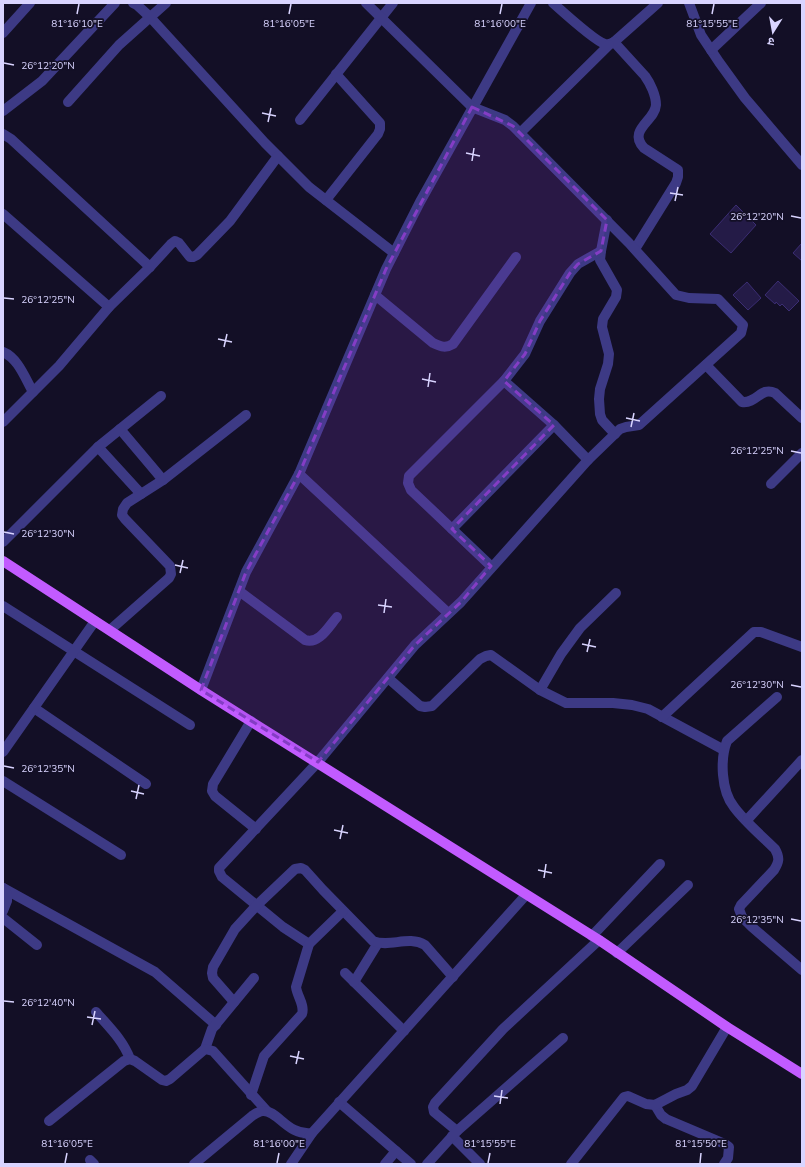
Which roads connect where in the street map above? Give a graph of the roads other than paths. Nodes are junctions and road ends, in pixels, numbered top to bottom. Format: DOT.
graph roads {
  1 [pos="30,3"];
  2 [pos="115,3"];
  3 [pos="133,3"];
  4 [pos="166,3"];
  5 [pos="366,3"];
  6 [pos="393,3"];
  7 [pos="553,3"];
  8 [pos="658,3"];
  9 [pos="689,3"];
  10 [pos="761,3"];
  11 [pos="528,4"];
  12 [pos="150,17"];
  13 [pos="381,18"];
  14 [pos="3,33"];
  15 [pos="612,43"];
  16 [pos="711,50"];
  17 [pos="336,74"];
  18 [pos="68,102"];
  19 [pos="472,108"];
  20 [pos="3,111"];
  21 [pos="300,120"];
  22 [pos="3,134"];
  23 [pos="520,134"];
  24 [pos="278,156"];
  25 [pos="802,165"];
  26 [pos="326,200"];
  27 [pos="3,214"];
  28 [pos="607,220"];
  29 [pos="635,249"];
  30 [pos="601,251"];
  31 [pos="394,253"];
  32 [pos="516,257"];
  33 [pos="150,267"];
  34 [pos="375,295"];
  35 [pos="109,307"];
  36 [pos="3,352"];
  37 [pos="706,365"];
  38 [pos="504,381"];
  39 [pos="33,392"];
  40 [pos="161,396"];
  41 [pos="246,415"];
  42 [pos="802,418"];
  43 [pos="3,422"];
  44 [pos="554,425"];
  45 [pos="120,429"];
  46 [pos="615,434"];
  47 [pos="98,447"];
  48 [pos="802,453"];
  49 [pos="588,460"];
  50 [pos="298,474"];
  51 [pos="163,480"];
  52 [pos="771,484"];
  53 [pos="142,494"];
  54 [pos="452,529"];
  55 [pos="3,542"];
  56 [pos="3,561"];
  57 [pos="491,566"];
  58 [pos="239,590"];
  59 [pos="616,593"];
  60 [pos="3,606"];
  61 [pos="448,613"];
  62 [pos="337,617"];
  63 [pos="95,621"];
  64 [pos="110,630"];
  65 [pos="802,647"];
  66 [pos="74,651"];
  67 [pos="388,678"];
  68 [pos="201,690"];
  69 [pos="540,690"];
  70 [pos="777,697"];
  71 [pos="34,708"];
  72 [pos="662,717"];
  73 [pos="251,721"];
  74 [pos="190,725"];
  75 [pos="724,750"];
  76 [pos="3,752"];
  77 [pos="802,760"];
  78 [pos="318,762"];
  79 [pos="3,781"];
  80 [pos="146,784"];
  81 [pos="747,820"];
  82 [pos="256,829"];
  83 [pos="120,855"];
  84 [pos="660,864"];
  85 [pos="688,885"];
  86 [pos="3,888"];
  87 [pos="526,895"];
  88 [pos="257,906"];
  89 [pos="3,911"];
  90 [pos="343,911"];
  91 [pos="3,918"];
  92 [pos="596,938"];
  93 [pos="378,943"];
  94 [pos="309,944"];
  95 [pos="37,945"];
  96 [pos="617,952"];
  97 [pos="802,970"];
  98 [pos="344,973"];
  99 [pos="453,977"];
  100 [pos="254,978"];
  101 [pos="354,982"];
  102 [pos="234,1002"];
  103 [pos="96,1012"];
  104 [pos="216,1025"];
  105 [pos="728,1027"];
  106 [pos="404,1031"];
  107 [pos="563,1038"];
  108 [pos="205,1049"];
  109 [pos="130,1059"];
  110 [pos="802,1074"];
  111 [pos="252,1094"];
  112 [pos="339,1102"];
  113 [pos="655,1105"];
  114 [pos="266,1110"];
  115 [pos="49,1121"];
  116 [pos="312,1133"];
  117 [pos="454,1134"];
  118 [pos="396,1151"];
  119 [pos="194,1164"];
  120 [pos="291,1164"];
  121 [pos="385,1164"];
  122 [pos="411,1164"];
  123 [pos="427,1164"];
  124 [pos="480,1164"];
  125 [pos="571,1164"];
  126 [pos="724,1164"];
  1 -- 14 [label="street"];
  2 -- 20 [label="street"];
  3 -- 12 [label="street"];
  4 -- 12 [label="street"];
  5 -- 13 [label="street"];
  6 -- 13 [label="street"];
  7 -- 15 [label="street"];
  8 -- 15 [label="street"];
  9 -- 16 [label="street"];
  10 -- 16 [label="street"];
  11 -- 19 [label="street"];
  12 -- 18 [label="street"];
  12 -- 24 [label="street"];
  13 -- 17 [label="street"];
  13 -- 19 [label="street"];
  15 -- 23 [label="street"];
  15 -- 29 [label="street"];
  16 -- 25 [label="street"];
  17 -- 21 [label="street"];
  17 -- 26 [label="street"];
  19 -- 23 [label="street"];
  19 -- 31 [label="street"];
  22 -- 33 [label="street"];
  23 -- 28 [label="street"];
  24 -- 26 [label="street"];
  24 -- 33 [label="street"];
  26 -- 31 [label="street"];
  27 -- 35 [label="street"];
  28 -- 29 [label="street"];
  28 -- 30 [label="street"];
  29 -- 37 [label="street"];
  30 -- 38 [label="street"];
  30 -- 46 [label="street"];
  31 -- 34 [label="street"];
  32 -- 34 [label="street"];
  33 -- 35 [label="street"];
  34 -- 50 [label="street"];
  35 -- 39 [label="street"];
  36 -- 39 [label="street"];
  37 -- 42 [label="street"];
  37 -- 46 [label="street"];
  38 -- 44 [label="street"];
  38 -- 54 [label="street"];
  39 -- 43 [label="street"];
  40 -- 45 [label="street"];
  41 -- 51 [label="street"];
  44 -- 49 [label="street"];
  44 -- 54 [label="street"];
  45 -- 47 [label="street"];
  45 -- 51 [label="street"];
  46 -- 49 [label="street"];
  47 -- 53 [label="street"];
  47 -- 55 [label="street"];
  48 -- 52 [label="street"];
  49 -- 57 [label="street"];
  50 -- 58 [label="street"];
  50 -- 61 [label="street"];
  51 -- 53 [label="street"];
  53 -- 64 [label="street"];
  54 -- 57 [label="street"];
  56 -- 63 [label="main road"];
  57 -- 61 [label="street"];
  58 -- 62 [label="street"];
  58 -- 68 [label="street"];
  59 -- 69 [label="street"];
  60 -- 66 [label="street"];
  61 -- 67 [label="street"];
  63 -- 64 [label="main road"];
  63 -- 66 [label="street"];
  64 -- 68 [label="main road"];
  65 -- 72 [label="street"];
  66 -- 71 [label="street"];
  66 -- 74 [label="street"];
  67 -- 69 [label="street"];
  67 -- 78 [label="street"];
  68 -- 73 [label="main road"];
  69 -- 72 [label="street"];
  70 -- 75 [label="street"];
  71 -- 76 [label="street"];
  71 -- 80 [label="street"];
  72 -- 75 [label="street"];
  73 -- 78 [label="main road"];
  73 -- 82 [label="street"];
  75 -- 81 [label="street"];
  77 -- 81 [label="street"];
  78 -- 82 [label="street"];
  78 -- 87 [label="main road"];
  79 -- 83 [label="street"];
  81 -- 97 [label="street"];
  82 -- 88 [label="street"];
  84 -- 92 [label="street"];
  85 -- 96 [label="street"];
  86 -- 89 [label="street"];
  86 -- 104 [label="street"];
  87 -- 92 [label="main road"];
  87 -- 99 [label="street"];
  88 -- 90 [label="street"];
  88 -- 94 [label="street"];
  88 -- 102 [label="street"];
  90 -- 93 [label="street"];
  90 -- 94 [label="street"];
  91 -- 95 [label="street"];
  92 -- 96 [label="main road"];
  92 -- 117 [label="street"];
  93 -- 99 [label="street"];
  93 -- 101 [label="street"];
  94 -- 111 [label="street"];
  96 -- 105 [label="main road"];
  98 -- 101 [label="street"];
  99 -- 106 [label="street"];
  100 -- 102 [label="street"];
  101 -- 106 [label="street"];
  102 -- 104 [label="street"];
  103 -- 109 [label="street"];
  104 -- 108 [label="street"];
  105 -- 110 [label="main road"];
  105 -- 113 [label="street"];
  106 -- 112 [label="street"];
  107 -- 117 [label="street"];
  108 -- 109 [label="street"];
  108 -- 111 [label="street"];
  109 -- 115 [label="street"];
  111 -- 114 [label="street"];
  112 -- 116 [label="street"];
  112 -- 118 [label="street"];
  113 -- 125 [label="street"];
  113 -- 126 [label="street"];
  114 -- 116 [label="street"];
  114 -- 119 [label="street"];
  116 -- 120 [label="street"];
  117 -- 123 [label="street"];
  117 -- 124 [label="street"];
  118 -- 121 [label="street"];
  118 -- 122 [label="street"];
}
